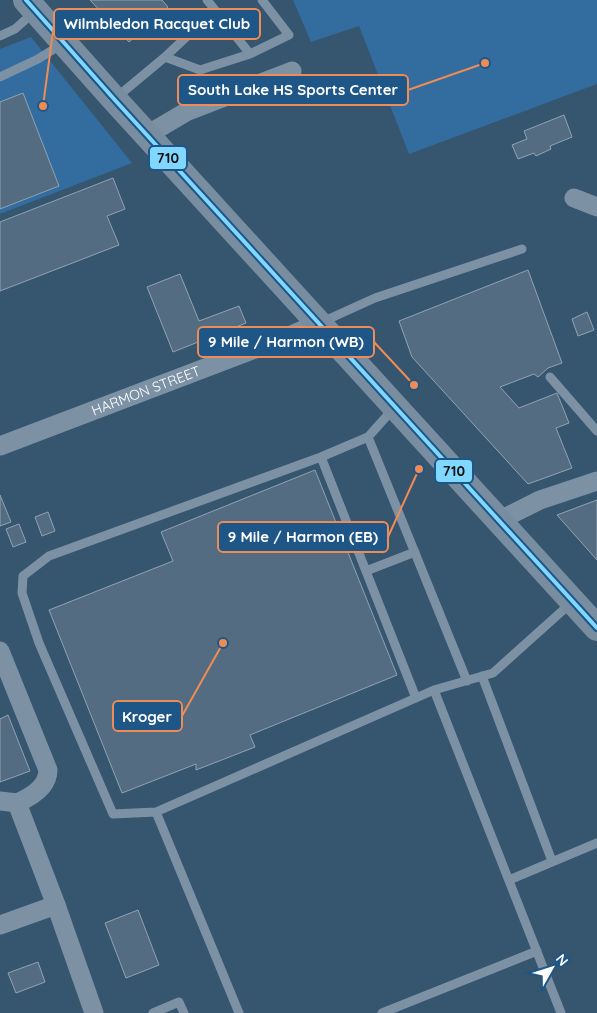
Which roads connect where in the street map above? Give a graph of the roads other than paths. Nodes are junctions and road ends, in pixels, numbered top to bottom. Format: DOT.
graph roads {
  1 [pos="207,0"];
  2 [pos="262,0"];
  3 [pos="31,5"];
  4 [pos="216,10"];
  5 [pos="0,36"];
  6 [pos="64,42"];
  7 [pos="250,54"];
  8 [pos="165,58"];
  9 [pos="292,71"];
  10 [pos="0,77"];
  11 [pos="114,99"];
  12 [pos="146,135"];
  13 [pos="574,198"];
  14 [pos="597,207"];
  15 [pos="522,249"];
  16 [pos="319,323"];
  17 [pos="550,376"];
  18 [pos="394,407"];
  19 [pos="597,430"];
  20 [pos="368,436"];
  21 [pos="0,446"];
  22 [pos="321,457"];
  23 [pos="597,481"];
  24 [pos="500,520"];
  25 [pos="415,552"];
  26 [pos="366,571"];
  27 [pos="573,601"];
  28 [pos="597,628"];
  29 [pos="0,651"];
  30 [pos="482,676"];
  31 [pos="467,681"];
  32 [pos="434,690"];
  33 [pos="416,698"];
  34 [pos="8,802"];
  35 [pos="156,812"];
  36 [pos="597,843"];
  37 [pos="552,861"];
  38 [pos="509,880"];
  39 [pos="56,905"];
  40 [pos="0,926"];
  41 [pos="537,951"];
  42 [pos="94,1013"];
  43 [pos="153,1013"];
  44 [pos="184,1013"];
  45 [pos="239,1013"];
  46 [pos="382,1013"];
  47 [pos="561,1013"];
  1 -- 4 [label="lane"];
  2 -- 7 [label="lane"];
  3 -- 5 [label="lane"];
  3 -- 6 [label="main road"];
  4 -- 7 [label="lane"];
  4 -- 8 [label="lane"];
  6 -- 10 [label="lane"];
  6 -- 11 [label="main road"];
  7 -- 8 [label="lane"];
  8 -- 11 [label="lane"];
  9 -- 12 [label="street"];
  11 -- 12 [label="main road"];
  12 -- 16 [label="main road"];
  13 -- 14 [label="street"];
  15 -- 16 [label="lane"];
  16 -- 18 [label="main road"];
  16 -- 21 [label="street, HARMON STREET"];
  17 -- 19 [label="lane"];
  18 -- 20 [label="lane"];
  18 -- 24 [label="main road"];
  20 -- 22 [label="lane"];
  20 -- 25 [label="lane"];
  22 -- 26 [label="lane"];
  22 -- 35 [label="lane"];
  23 -- 24 [label="street"];
  24 -- 27 [label="main road"];
  25 -- 26 [label="lane"];
  25 -- 31 [label="lane"];
  26 -- 33 [label="lane"];
  27 -- 28 [label="main road"];
  27 -- 30 [label="lane"];
  29 -- 34 [label="street"];
  30 -- 31 [label="lane"];
  30 -- 37 [label="lane"];
  31 -- 32 [label="lane"];
  32 -- 33 [label="lane"];
  32 -- 38 [label="lane"];
  33 -- 35 [label="lane"];
  34 -- 39 [label="street"];
  35 -- 45 [label="lane"];
  36 -- 37 [label="lane"];
  37 -- 38 [label="lane"];
  38 -- 41 [label="lane"];
  39 -- 40 [label="street"];
  39 -- 42 [label="street"];
  41 -- 46 [label="lane"];
  41 -- 47 [label="lane"];
  43 -- 44 [label="lane"];
}
